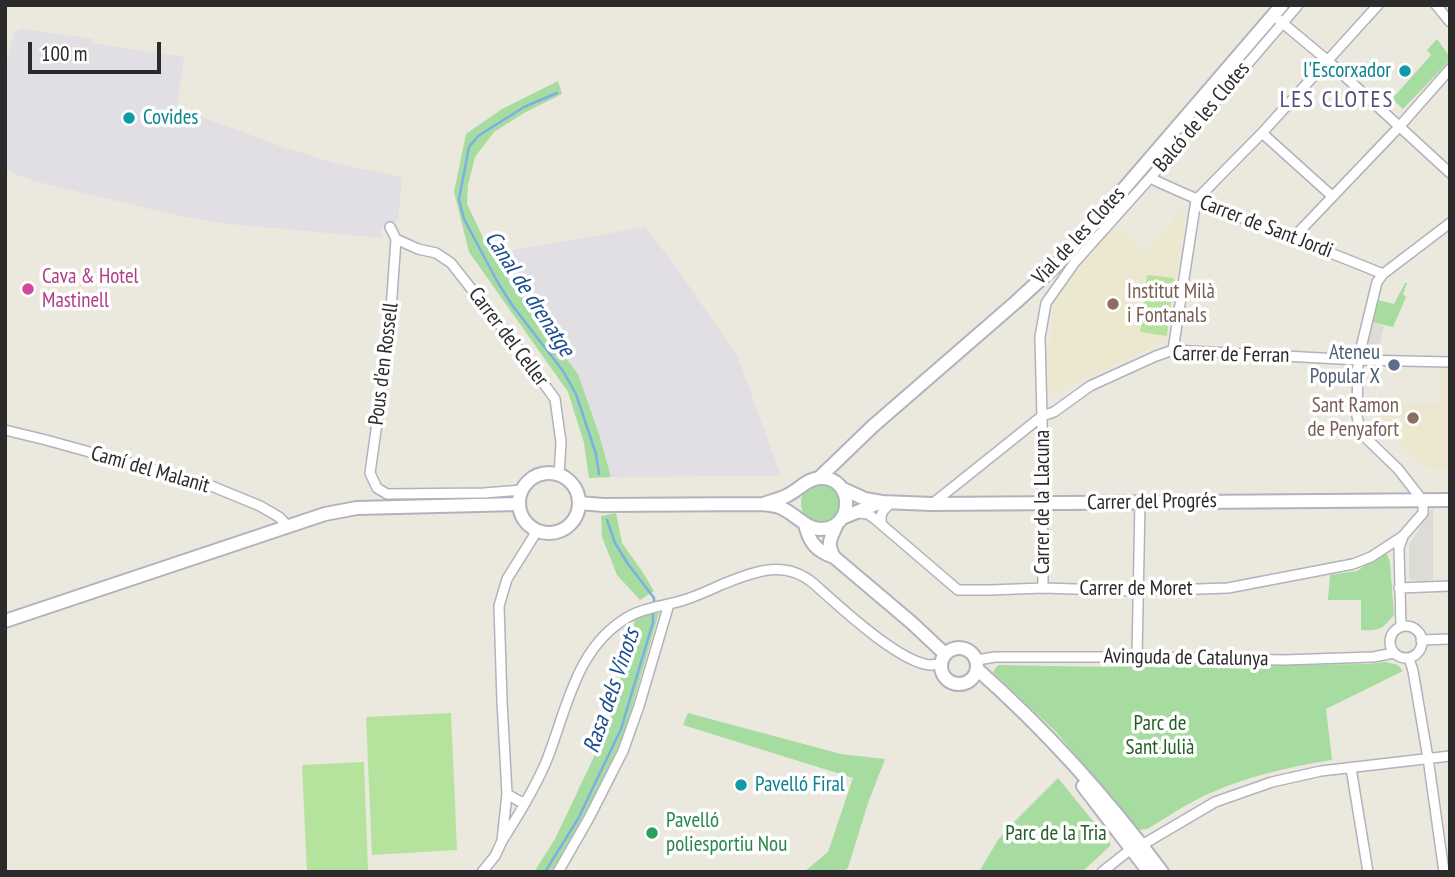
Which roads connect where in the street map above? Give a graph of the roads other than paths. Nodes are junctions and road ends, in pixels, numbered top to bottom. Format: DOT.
graph roads {
  1 [pos="1298,5"];
  2 [pos="1378,5"];
  3 [pos="1436,5"];
  4 [pos="1279,14"];
  5 [pos="1450,22"];
  6 [pos="1327,60"];
  7 [pos="1450,69"];
  8 [pos="1399,127"];
  9 [pos="1262,133"];
  10 [pos="1450,173"];
  11 [pos="1150,178"];
  12 [pos="1332,197"];
  13 [pos="1195,200"];
  14 [pos="1450,223"];
  15 [pos="390,228"];
  16 [pos="1294,237"];
  17 [pos="396,239"];
  18 [pos="1383,274"];
  19 [pos="1173,350"];
  20 [pos="1357,360"];
  21 [pos="1450,362"];
  22 [pos="1042,416"];
  23 [pos="5,430"];
  24 [pos="854,444"];
  25 [pos="559,475"];
  26 [pos="820,478"];
  27 [pos="800,488"];
  28 [pos="841,488"];
  29 [pos="522,490"];
  30 [pos="1450,500"];
  31 [pos="1423,501"];
  32 [pos="887,502"];
  33 [pos="1140,502"];
  34 [pos="579,503"];
  35 [pos="763,503"];
  36 [pos="932,503"];
  37 [pos="1042,503"];
  38 [pos="519,504"];
  39 [pos="845,518"];
  40 [pos="802,521"];
  41 [pos="882,525"];
  42 [pos="288,526"];
  43 [pos="537,531"];
  44 [pos="1402,536"];
  45 [pos="834,557"];
  46 [pos="1450,586"];
  47 [pos="1043,588"];
  48 [pos="1399,589"];
  49 [pos="1138,592"];
  50 [pos="668,604"];
  51 [pos="5,621"];
  52 [pos="1401,627"];
  53 [pos="1450,639"];
  54 [pos="1422,640"];
  55 [pos="1394,653"];
  56 [pos="1137,657"];
  57 [pos="1409,658"];
  58 [pos="943,659"];
  59 [pos="976,669"];
  60 [pos="1450,756"];
  61 [pos="1428,758"];
  62 [pos="1351,768"];
  63 [pos="507,794"];
  64 [pos="526,802"];
  65 [pos="505,807"];
  66 [pos="517,817"];
  67 [pos="502,841"];
  68 [pos="1137,847"];
  69 [pos="482,872"];
  70 [pos="559,872"];
  71 [pos="1102,872"];
  72 [pos="1149,872"];
  73 [pos="1162,872"];
  74 [pos="1368,872"];
  75 [pos="1444,872"];
  1 -- 4 [label="street, Balcó de les Clotes"];
  2 -- 6 [label="street"];
  3 -- 5 [label="street"];
  4 -- 6 [label="street"];
  4 -- 11 [label="street, Balcó de les Clotes"];
  4 -- 24 [label="street, Vial de les Clotes"];
  6 -- 8 [label="street"];
  6 -- 9 [label="street"];
  7 -- 8 [label="street"];
  8 -- 10 [label="street"];
  8 -- 12 [label="street"];
  9 -- 12 [label="street"];
  9 -- 13 [label="street"];
  11 -- 13 [label="street, Carrer de Sant Jordi"];
  11 -- 22 [label="street, Balcó de les Clotes"];
  12 -- 16 [label="street"];
  13 -- 16 [label="street, Carrer de Sant Jordi"];
  13 -- 19 [label="street"];
  14 -- 18 [label="street"];
  15 -- 17 [label="street"];
  16 -- 18 [label="street, Carrer de Sant Jordi"];
  17 -- 25 [label="street, Carrer del Celler"];
  17 -- 29 [label="street, Pous d'en Rossell"];
  18 -- 20 [label="street"];
  19 -- 20 [label="street, Carrer de Ferran"];
  19 -- 22 [label="street, Carrer de Ferran"];
  20 -- 21 [label="street, Carrer de Ferran"];
  20 -- 31 [label="street"];
  22 -- 36 [label="street, Carrer de Ferran"];
  22 -- 37 [label="street, Carrer de la Llacuna"];
  23 -- 42 [label="street, Camí del Malanit"];
  24 -- 26 [label="street, Vial de les Clotes"];
  24 -- 28 [label="street, Vial de les Clotes"];
  25 -- 29 [label="street"];
  25 -- 34 [label="street"];
  26 -- 27 [label="street"];
  26 -- 28 [label="street"];
  27 -- 35 [label="street"];
  27 -- 40 [label="street"];
  28 -- 32 [label="street, Carrer del Progrés"];
  28 -- 39 [label="street"];
  29 -- 38 [label="street"];
  30 -- 31 [label="street, Carrer del Progrés"];
  31 -- 33 [label="street, Carrer del Progrés"];
  31 -- 44 [label="street, Carrer de Moret"];
  32 -- 36 [label="street, Carrer del Progrés"];
  32 -- 39 [label="street, Carrer del Progrés"];
  32 -- 41 [label="street"];
  33 -- 37 [label="street, Carrer del Progrés"];
  33 -- 49 [label="street"];
  34 -- 35 [label="street"];
  34 -- 43 [label="street"];
  35 -- 40 [label="street"];
  36 -- 37 [label="street, Carrer del Progrés"];
  37 -- 47 [label="street, Carrer de la Llacuna"];
  38 -- 42 [label="street"];
  38 -- 43 [label="street"];
  39 -- 40 [label="street"];
  39 -- 41 [label="street, Carrer de Moret"];
  39 -- 45 [label="street"];
  40 -- 45 [label="street"];
  41 -- 47 [label="street, Carrer de Moret"];
  42 -- 51 [label="street"];
  43 -- 63 [label="street"];
  44 -- 48 [label="street"];
  44 -- 49 [label="street, Carrer de Moret"];
  45 -- 58 [label="street"];
  46 -- 48 [label="street"];
  47 -- 49 [label="street, Carrer de Moret"];
  48 -- 52 [label="street"];
  49 -- 56 [label="street"];
  50 -- 58 [label="street"];
  50 -- 64 [label="street"];
  50 -- 70 [label="street"];
  52 -- 54 [label="street"];
  52 -- 55 [label="street"];
  53 -- 54 [label="street"];
  54 -- 57 [label="street"];
  55 -- 56 [label="street, Avinguda de Catalunya"];
  55 -- 57 [label="street"];
  56 -- 59 [label="street, Avinguda de Catalunya"];
  57 -- 61 [label="street"];
  58 -- 59 [label="street"];
  58 -- 59 [label="street"];
  59 -- 68 [label="street"];
  60 -- 61 [label="street"];
  61 -- 62 [label="street"];
  61 -- 75 [label="street"];
  62 -- 68 [label="street"];
  62 -- 74 [label="street"];
  63 -- 64 [label="street"];
  63 -- 65 [label="street"];
  63 -- 66 [label="street"];
  64 -- 66 [label="street"];
  65 -- 66 [label="street"];
  65 -- 67 [label="street"];
  66 -- 67 [label="street"];
  67 -- 69 [label="street"];
  68 -- 71 [label="street"];
  68 -- 72 [label="street"];
  68 -- 73 [label="street"];
}
